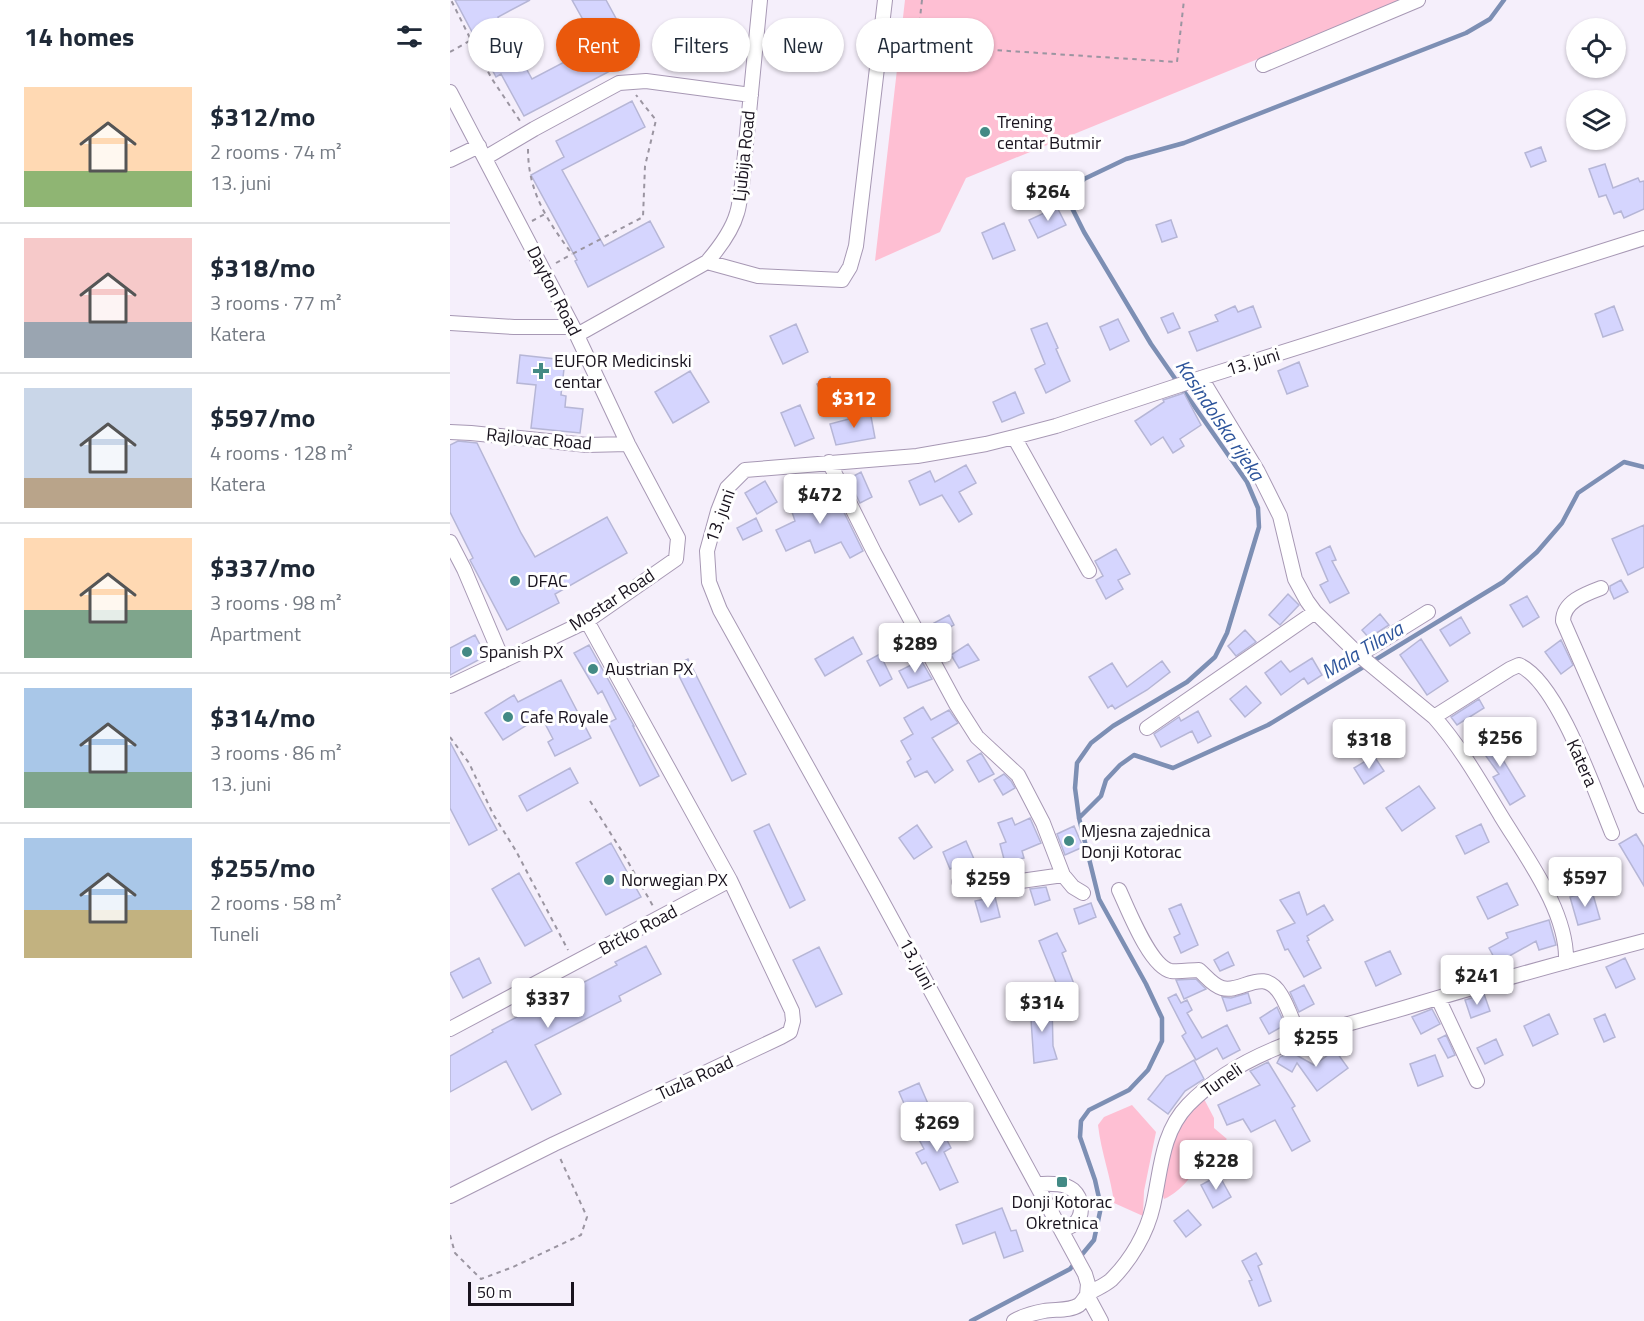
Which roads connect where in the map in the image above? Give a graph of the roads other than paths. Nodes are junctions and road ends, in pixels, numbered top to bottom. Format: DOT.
graph roads {
  1 [pos="760,0"];
  2 [pos="885,0"];
  3 [pos="1418,0"];
  4 [pos="1263,65"];
  5 [pos="450,92"];
  6 [pos="751,95"];
  7 [pos="482,152"];
  8 [pos="450,160"];
  9 [pos="1644,238"];
  10 [pos="707,262"];
  11 [pos="450,323"];
  12 [pos="575,331"];
  13 [pos="1195,380"];
  14 [pos="450,432"];
  15 [pos="1014,437"];
  16 [pos="628,444"];
  17 [pos="829,462"];
  18 [pos="450,542"];
  19 [pos="676,559"];
  20 [pos="1089,571"];
  21 [pos="1601,588"];
  22 [pos="1315,612"];
  23 [pos="1428,612"];
  24 [pos="587,621"];
  25 [pos="1361,657"];
  26 [pos="503,661"];
  27 [pos="450,686"];
  28 [pos="1434,717"];
  29 [pos="1147,728"];
  30 [pos="1644,807"];
  31 [pos="1612,832"];
  32 [pos="1063,875"];
  33 [pos="730,880"];
  34 [pos="959,882"];
  35 [pos="1119,890"];
  36 [pos="1083,893"];
  37 [pos="1644,941"];
  38 [pos="1566,962"];
  39 [pos="1438,998"];
  40 [pos="450,1029"];
  41 [pos="1300,1039"];
  42 [pos="1477,1081"];
  43 [pos="1036,1184"];
  44 [pos="450,1196"];
  45 [pos="1061,1230"];
  46 [pos="1087,1295"];
  47 [pos="1014,1321"];
  48 [pos="1101,1321"];
  1 -- 6 [label="street, Ljubija Road"];
  2 -- 10 [label="street"];
  3 -- 4 [label="street"];
  5 -- 7 [label="street, Dayton Road"];
  6 -- 7 [label="street"];
  6 -- 10 [label="street, Ljubija Road"];
  7 -- 8 [label="street"];
  7 -- 12 [label="street, Dayton Road"];
  9 -- 13 [label="street, 13. juni"];
  10 -- 12 [label="street, Ljubija Road"];
  11 -- 12 [label="street"];
  12 -- 16 [label="street, Dayton Road"];
  13 -- 15 [label="street, 13. juni"];
  13 -- 22 [label="street"];
  14 -- 16 [label="street, Rajlovac Road"];
  15 -- 17 [label="street, 13. juni"];
  15 -- 20 [label="street"];
  16 -- 19 [label="street, Dayton Road"];
  17 -- 32 [label="street"];
  17 -- 43 [label="street, 13. juni"];
  18 -- 26 [label="street"];
  19 -- 24 [label="street, Mostar Road"];
  21 -- 30 [label="street"];
  22 -- 25 [label="street"];
  22 -- 29 [label="street"];
  23 -- 25 [label="street"];
  24 -- 26 [label="street, Mostar Road"];
  24 -- 33 [label="street"];
  25 -- 28 [label="street"];
  26 -- 27 [label="street, Mostar Road"];
  28 -- 31 [label="street, Katera"];
  28 -- 38 [label="street"];
  32 -- 34 [label="street"];
  32 -- 36 [label="street"];
  33 -- 40 [label="street, Brčko Road"];
  33 -- 44 [label="street, Tuzla Road"];
  35 -- 41 [label="street"];
  37 -- 38 [label="street, Tuneli"];
  38 -- 39 [label="street, Tuneli"];
  39 -- 41 [label="street, Tuneli"];
  39 -- 42 [label="street"];
  41 -- 46 [label="street, Tuneli"];
  43 -- 45 [label="street, 13. juni"];
  43 -- 45 [label="street"];
  45 -- 46 [label="street, 13. juni"];
  46 -- 47 [label="street, Tuneli"];
  46 -- 48 [label="street"];
}
